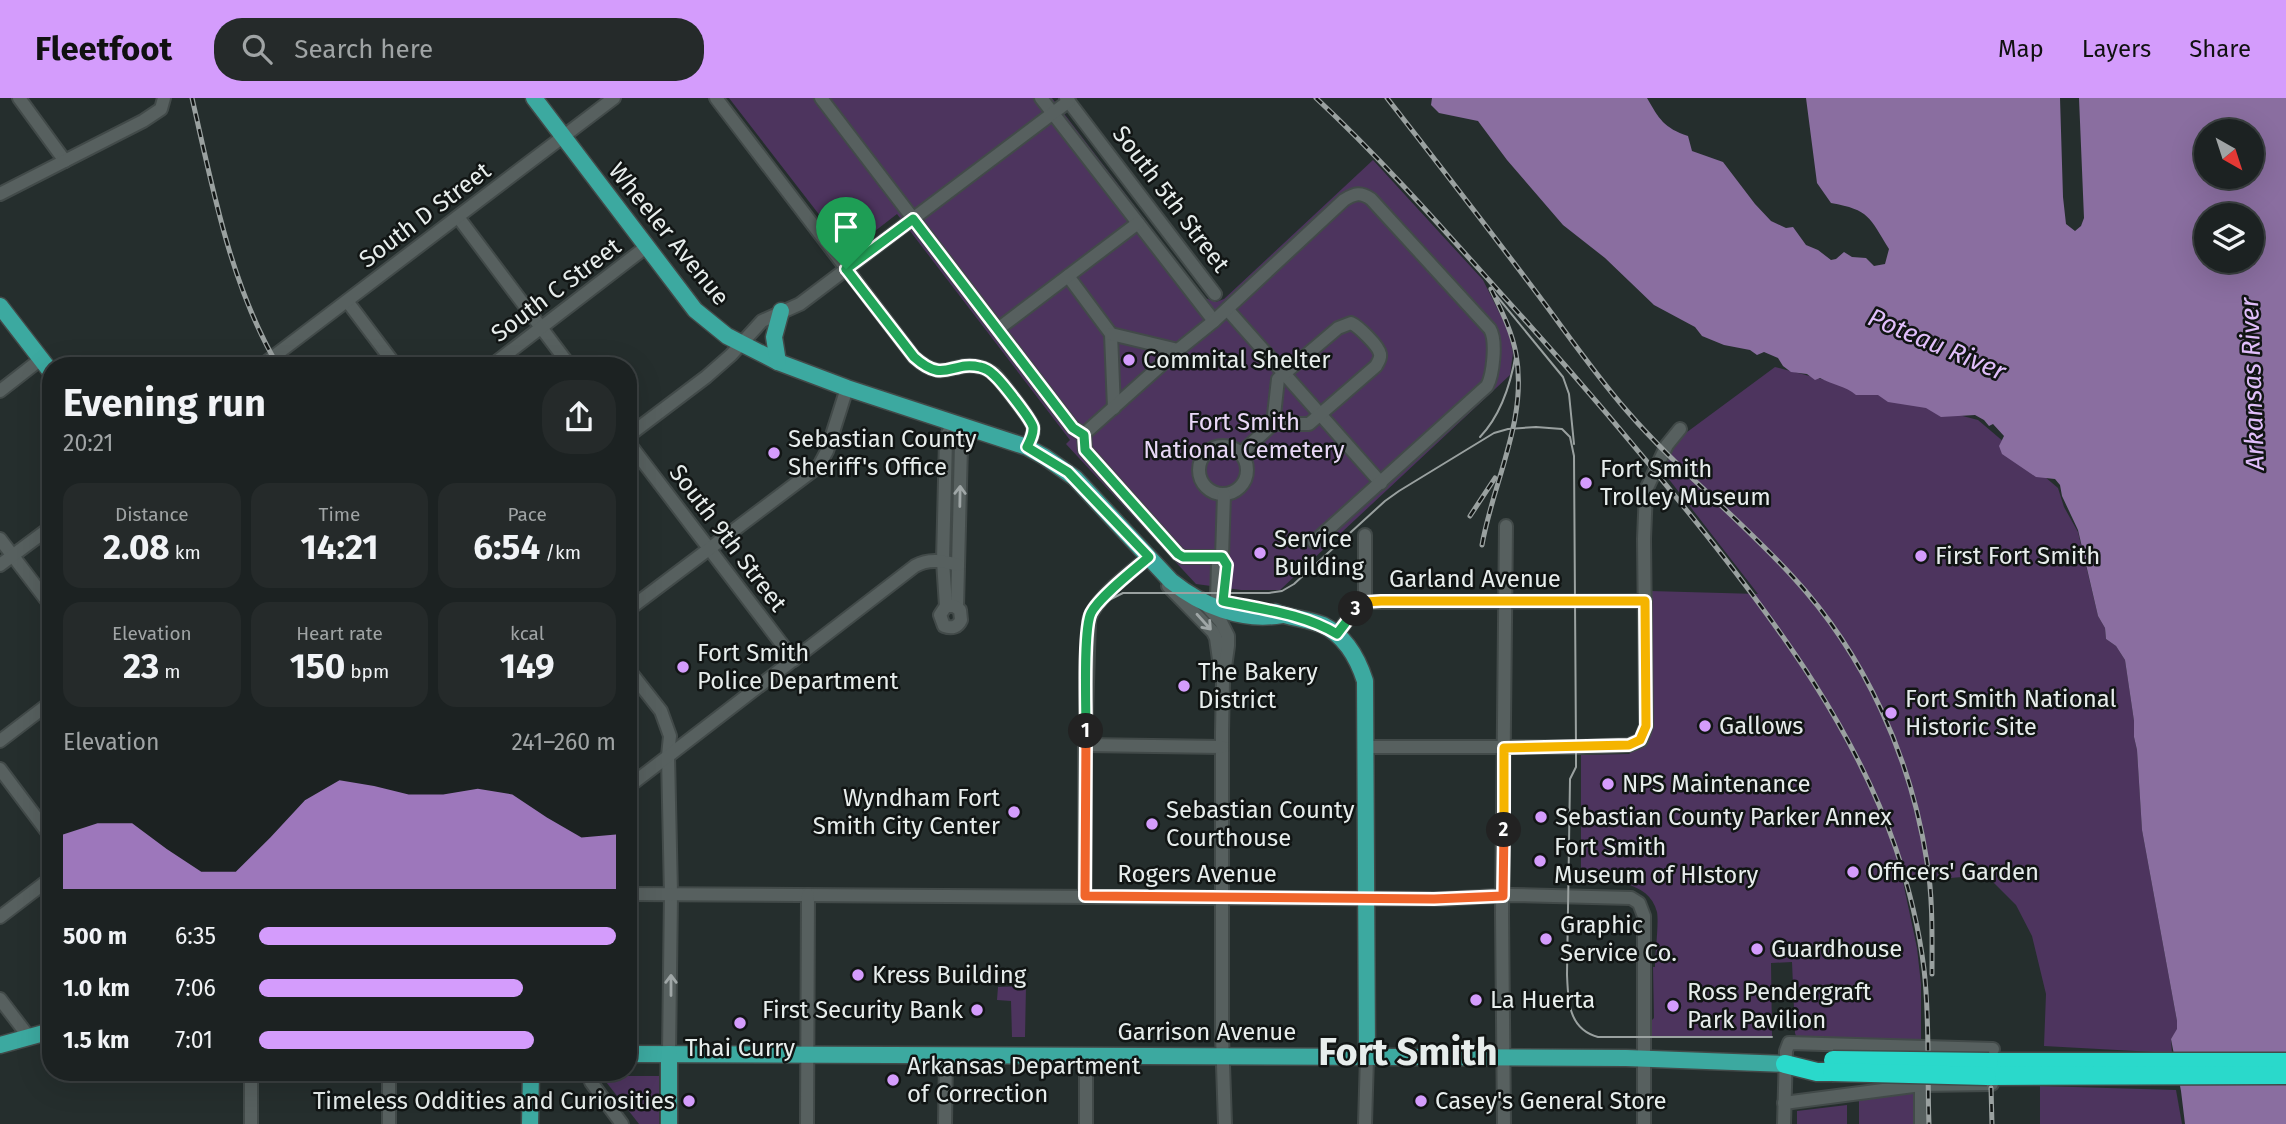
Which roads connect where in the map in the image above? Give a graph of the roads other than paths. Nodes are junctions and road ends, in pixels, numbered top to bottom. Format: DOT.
graph roads {
  1 [pos="19,98"];
  2 [pos="534,98"];
  3 [pos="614,98"];
  4 [pos="716,98"];
  5 [pos="821,98"];
  6 [pos="1041,98"];
  7 [pos="1067,99"];
  8 [pos="162,104"];
  9 [pos="1053,113"];
  10 [pos="564,137"];
  11 [pos="65,161"];
  12 [pos="0,194"];
  13 [pos="458,217"];
  14 [pos="913,219"];
  15 [pos="1138,223"];
  16 [pos="646,247"];
  17 [pos="846,269"];
  18 [pos="1068,276"];
  19 [pos="1215,293"];
  20 [pos="347,301"];
  21 [pos="0,306"];
  22 [pos="1227,309"];
  23 [pos="781,311"];
  24 [pos="1214,321"];
  25 [pos="541,328"];
  26 [pos="998,329"];
  27 [pos="1111,334"];
  28 [pos="741,344"];
  29 [pos="1178,350"];
  30 [pos="273,357"];
  31 [pos="389,357"];
  32 [pos="503,357"];
  33 [pos="563,357"];
  34 [pos="42,361"];
  35 [pos="778,362"];
  36 [pos="42,368"];
  37 [pos="1284,374"];
  38 [pos="847,388"];
  39 [pos="0,391"];
  40 [pos="1114,408"];
  41 [pos="1321,415"];
  42 [pos="952,422"];
  43 [pos="1273,424"];
  44 [pos="637,429"];
  45 [pos="1680,429"];
  46 [pos="1084,435"];
  47 [pos="1027,447"];
  48 [pos="1241,453"];
  49 [pos="637,454"];
  50 [pos="1381,483"];
  51 [pos="1224,494"];
  52 [pos="1506,526"];
  53 [pos="42,534"];
  54 [pos="1366,536"];
  55 [pos="0,540"];
  56 [pos="1314,542"];
  57 [pos="709,548"];
  58 [pos="12,556"];
  59 [pos="1149,557"];
  60 [pos="1222,557"];
  61 [pos="943,561"];
  62 [pos="0,565"];
  63 [pos="958,565"];
  64 [pos="1164,573"];
  65 [pos="42,594"];
  66 [pos="1506,601"];
  67 [pos="1645,601"];
  68 [pos="1213,602"];
  69 [pos="1365,602"];
  70 [pos="637,603"];
  71 [pos="1282,615"];
  72 [pos="1252,617"];
  73 [pos="1337,634"];
  74 [pos="1228,636"];
  75 [pos="794,660"];
  76 [pos="637,680"];
  77 [pos="1223,681"];
  78 [pos="42,709"];
  79 [pos="0,741"];
  80 [pos="1086,745"];
  81 [pos="1222,747"];
  82 [pos="1366,747"];
  83 [pos="1504,748"];
  84 [pos="668,756"];
  85 [pos="0,769"];
  86 [pos="637,780"];
  87 [pos="42,824"];
  88 [pos="42,885"];
  89 [pos="637,894"];
  90 [pos="671,894"];
  91 [pos="808,895"];
  92 [pos="1085,896"];
  93 [pos="1503,896"];
  94 [pos="1222,897"];
  95 [pos="1366,899"];
  96 [pos="0,917"];
  97 [pos="0,999"];
  98 [pos="42,1033"];
  99 [pos="29,1037"];
  100 [pos="0,1045"];
  101 [pos="1921,1048"];
  102 [pos="1993,1049"];
  103 [pos="637,1054"];
  104 [pos="669,1054"];
  105 [pos="808,1054"];
  106 [pos="946,1055"];
  107 [pos="1086,1055"];
  108 [pos="1223,1056"];
  109 [pos="1367,1057"];
  110 [pos="1503,1058"];
  111 [pos="1642,1059"];
  112 [pos="2286,1062"];
  113 [pos="1785,1064"];
  114 [pos="1833,1066"];
  115 [pos="2286,1075"];
  116 [pos="251,1081"];
  117 [pos="389,1081"];
  118 [pos="531,1081"];
  119 [pos="591,1081"];
  120 [pos="2052,1084"];
  121 [pos="1921,1085"];
  122 [pos="1784,1103"];
  123 [pos="251,1124"];
  124 [pos="389,1124"];
  125 [pos="530,1124"];
  126 [pos="622,1124"];
  127 [pos="668,1124"];
  128 [pos="807,1124"];
  129 [pos="945,1124"];
  130 [pos="1086,1124"];
  131 [pos="1225,1124"];
  132 [pos="1365,1124"];
  133 [pos="1504,1124"];
  134 [pos="1644,1124"];
  135 [pos="1784,1124"];
  136 [pos="1921,1124"];
  1 -- 11 [label="street"];
  2 -- 10 [label="main road, Wheeler Avenue"];
  3 -- 10 [label="street, South D Street"];
  4 -- 17 [label="street"];
  5 -- 14 [label="street"];
  6 -- 9 [label="street"];
  7 -- 9 [label="street"];
  7 -- 19 [label="street, South 5th Street"];
  8 -- 11 [label="street"];
  9 -- 14 [label="street"];
  9 -- 15 [label="street"];
  10 -- 13 [label="street, South D Street"];
  10 -- 16 [label="main road, Wheeler Avenue"];
  11 -- 12 [label="street"];
  13 -- 20 [label="street, South D Street"];
  13 -- 25 [label="street"];
  14 -- 17 [label="street"];
  14 -- 26 [label="street"];
  15 -- 18 [label="street"];
  15 -- 24 [label="street"];
  16 -- 25 [label="street, South C Street"];
  16 -- 28 [label="main road, Wheeler Avenue"];
  17 -- 23 [label="street"];
  17 -- 47 [label="street"];
  18 -- 26 [label="street"];
  18 -- 27 [label="street"];
  20 -- 30 [label="street, South D Street"];
  20 -- 31 [label="street"];
  21 -- 34 [label="main road"];
  22 -- 24 [label="street"];
  22 -- 37 [label="street"];
  22 -- 50 [label="street"];
  23 -- 28 [label="street"];
  23 -- 35 [label="main road"];
  24 -- 29 [label="street"];
  25 -- 32 [label="street, South C Street"];
  25 -- 33 [label="street"];
  26 -- 46 [label="street"];
  27 -- 29 [label="street"];
  27 -- 40 [label="street"];
  28 -- 35 [label="main road, Wheeler Avenue"];
  28 -- 44 [label="street"];
  29 -- 40 [label="street"];
  35 -- 38 [label="main road, Wheeler Avenue"];
  36 -- 39 [label="street"];
  37 -- 41 [label="street"];
  37 -- 41 [label="street"];
  37 -- 43 [label="street"];
  38 -- 42 [label="main road, Wheeler Avenue"];
  38 -- 57 [label="street"];
  40 -- 46 [label="street"];
  41 -- 43 [label="street"];
  41 -- 50 [label="street"];
  42 -- 47 [label="main road, Wheeler Avenue"];
  42 -- 61 [label="street"];
  63 -- 42 [label="street, one-way"];
  43 -- 48 [label="street"];
  45 -- 67 [label="street"];
  46 -- 60 [label="street"];
  47 -- 59 [label="main road, Wheeler Avenue"];
  48 -- 51 [label="street"];
  48 -- 51 [label="street"];
  49 -- 57 [label="street, South 9th Street"];
  50 -- 56 [label="street"];
  51 -- 60 [label="street"];
  52 -- 66 [label="street"];
  53 -- 58 [label="street"];
  54 -- 69 [label="street"];
  55 -- 58 [label="street"];
  57 -- 70 [label="street"];
  57 -- 75 [label="street, South 9th Street"];
  58 -- 62 [label="street"];
  58 -- 65 [label="street"];
  59 -- 64 [label="main road, Wheeler Avenue"];
  59 -- 80 [label="street"];
  60 -- 68 [label="street"];
  61 -- 63 [label="street"];
  61 -- 63 [label="street"];
  61 -- 75 [label="street"];
  64 -- 68 [label="main road"];
  64 -- 77 [label="street, one-way"];
  66 -- 67 [label="street, Garland Avenue"];
  66 -- 69 [label="street, Garland Avenue"];
  66 -- 83 [label="street"];
  67 -- 83 [label="street"];
  68 -- 71 [label="main road"];
  68 -- 72 [label="main road"];
  68 -- 74 [label="street"];
  68 -- 74 [label="street"];
  69 -- 73 [label="street, Garland Avenue"];
  71 -- 72 [label="main road"];
  71 -- 73 [label="main road"];
  72 -- 74 [label="street"];
  73 -- 82 [label="main road"];
  74 -- 77 [label="street"];
  75 -- 84 [label="street"];
  76 -- 84 [label="street"];
  77 -- 81 [label="street"];
  78 -- 79 [label="street"];
  80 -- 81 [label="street"];
  80 -- 92 [label="street"];
  81 -- 94 [label="street"];
  82 -- 83 [label="street"];
  82 -- 95 [label="main road"];
  83 -- 93 [label="street"];
  84 -- 86 [label="street"];
  84 -- 90 [label="street"];
  85 -- 87 [label="street"];
  88 -- 96 [label="street"];
  89 -- 90 [label="street, Rogers Avenue"];
  90 -- 91 [label="street, Rogers Avenue"];
  104 -- 90 [label="street, one-way"];
  91 -- 92 [label="street, Rogers Avenue"];
  91 -- 105 [label="street"];
  92 -- 94 [label="street, Rogers Avenue"];
  93 -- 95 [label="street, Rogers Avenue"];
  93 -- 110 [label="street"];
  93 -- 111 [label="street, Rogers Avenue"];
  94 -- 95 [label="street, Rogers Avenue"];
  94 -- 108 [label="street"];
  95 -- 109 [label="main road"];
  97 -- 99 [label="street"];
  98 -- 99 [label="main road"];
  99 -- 100 [label="main road"];
  101 -- 102 [label="street"];
  101 -- 113 [label="street"];
  101 -- 121 [label="street"];
  103 -- 104 [label="main road, Garrison Avenue"];
  104 -- 105 [label="main road, Garrison Avenue"];
  104 -- 127 [label="main road"];
  105 -- 106 [label="main road, Garrison Avenue"];
  105 -- 128 [label="street"];
  106 -- 107 [label="main road, Garrison Avenue"];
  106 -- 129 [label="street"];
  107 -- 108 [label="main road, Garrison Avenue"];
  107 -- 130 [label="street"];
  108 -- 109 [label="main road, Garrison Avenue"];
  108 -- 131 [label="street"];
  109 -- 110 [label="main road, Garrison Avenue"];
  109 -- 132 [label="street"];
  110 -- 111 [label="main road, Garrison Avenue"];
  110 -- 133 [label="street"];
  111 -- 113 [label="main road, Garrison Avenue"];
  111 -- 134 [label="street"];
  112 -- 114 [label="highway, bridge"];
  113 -- 114 [label="highway, Garrison Avenue"];
  113 -- 122 [label="street"];
  114 -- 115 [label="highway, bridge"];
  116 -- 123 [label="street"];
  117 -- 124 [label="street"];
  118 -- 125 [label="main road"];
  119 -- 126 [label="street"];
  120 -- 121 [label="street"];
  121 -- 122 [label="street"];
  121 -- 136 [label="street"];
  122 -- 135 [label="street"];
}
